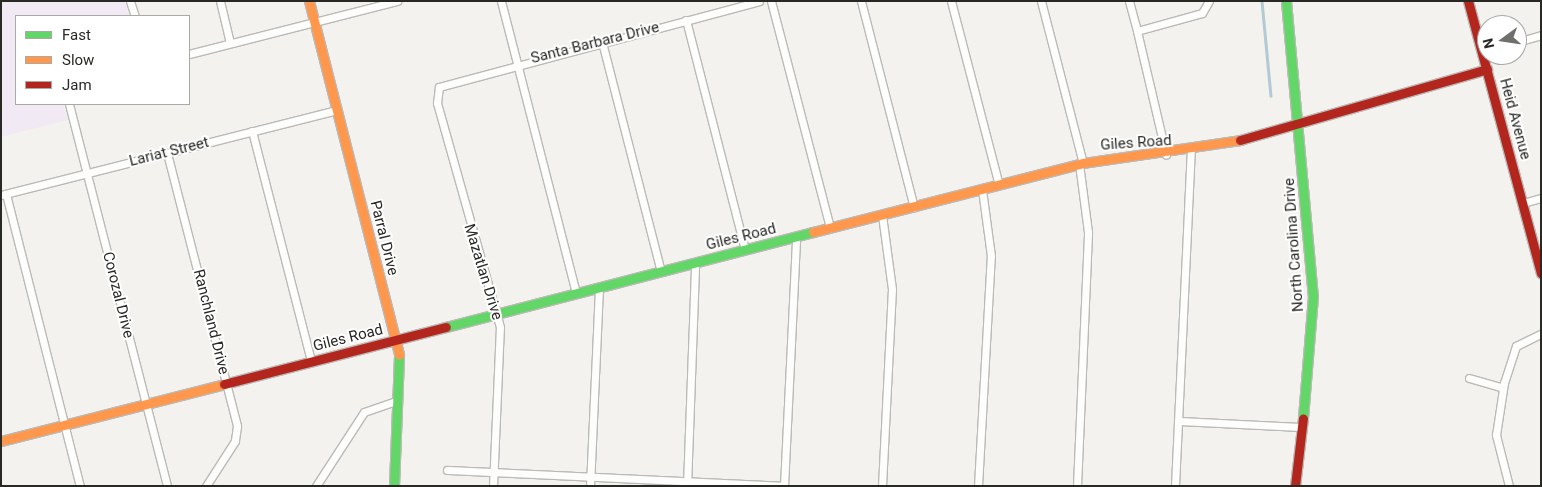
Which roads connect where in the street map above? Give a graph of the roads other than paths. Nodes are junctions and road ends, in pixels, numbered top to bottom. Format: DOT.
graph roads {
  1 [pos="130,1"];
  2 [pos="220,1"];
  3 [pos="310,1"];
  4 [pos="397,1"];
  5 [pos="501,1"];
  6 [pos="759,1"];
  7 [pos="771,1"];
  8 [pos="861,1"];
  9 [pos="951,1"];
  10 [pos="1041,1"];
  11 [pos="1129,1"];
  12 [pos="1209,1"];
  13 [pos="1286,1"];
  14 [pos="1468,1"];
  15 [pos="135,15"];
  16 [pos="686,20"];
  17 [pos="315,22"];
  18 [pos="1477,29"];
  19 [pos="1137,31"];
  20 [pos="1541,35"];
  21 [pos="1527,39"];
  22 [pos="602,42"];
  23 [pos="230,43"];
  24 [pos="190,54"];
  25 [pos="518,63"];
  26 [pos="1486,65"];
  27 [pos="1487,69"];
  28 [pos="437,92"];
  29 [pos="69,105"];
  30 [pos="336,110"];
  31 [pos="1297,124"];
  32 [pos="252,131"];
  33 [pos="167,152"];
  34 [pos="1191,152"];
  35 [pos="1166,155"];
  36 [pos="1081,163"];
  37 [pos="86,173"];
  38 [pos="999,185"];
  39 [pos="982,190"];
  40 [pos="4,195"];
  41 [pos="1541,198"];
  42 [pos="1523,203"];
  43 [pos="914,207"];
  44 [pos="882,215"];
  45 [pos="830,228"];
  46 [pos="796,237"];
  47 [pos="745,250"];
  48 [pos="695,263"];
  49 [pos="661,272"];
  50 [pos="1541,273"];
  51 [pos="599,288"];
  52 [pos="576,293"];
  53 [pos="494,314"];
  54 [pos="1541,334"];
  55 [pos="396,340"];
  56 [pos="311,361"];
  57 [pos="1469,378"];
  58 [pos="227,383"];
  59 [pos="1503,388"];
  60 [pos="398,400"];
  61 [pos="146,405"];
  62 [pos="1178,422"];
  63 [pos="64,424"];
  64 [pos="1302,427"];
  65 [pos="1,441"];
  66 [pos="447,470"];
  67 [pos="493,471"];
  68 [pos="591,475"];
  69 [pos="687,483"];
  70 [pos="80,486"];
  71 [pos="168,486"];
  72 [pos="206,486"];
  73 [pos="316,486"];
  74 [pos="394,486"];
  75 [pos="493,486"];
  76 [pos="590,486"];
  77 [pos="784,486"];
  78 [pos="882,486"];
  79 [pos="978,486"];
  80 [pos="1077,486"];
  81 [pos="1174,486"];
  82 [pos="1295,486"];
  83 [pos="1509,486"];
  1 -- 15 [label="street"];
  2 -- 23 [label="street"];
  3 -- 17 [label="street, Parral Drive"];
  4 -- 17 [label="street"];
  5 -- 25 [label="street"];
  6 -- 16 [label="street, Santa Barbara Drive"];
  7 -- 45 [label="street"];
  8 -- 43 [label="street"];
  9 -- 38 [label="street"];
  10 -- 36 [label="street"];
  11 -- 19 [label="street"];
  12 -- 19 [label="street"];
  13 -- 31 [label="street, North Carolina Drive"];
  14 -- 18 [label="street, Heid Avenue"];
  16 -- 22 [label="street, Santa Barbara Drive"];
  16 -- 47 [label="street"];
  17 -- 23 [label="street"];
  17 -- 30 [label="street, Parral Drive"];
  19 -- 35 [label="street"];
  20 -- 21 [label="street"];
  22 -- 25 [label="street, Santa Barbara Drive"];
  22 -- 49 [label="street"];
  23 -- 24 [label="street"];
  25 -- 28 [label="street, Santa Barbara Drive"];
  25 -- 52 [label="street"];
  26 -- 27 [label="street, Heid Avenue"];
  27 -- 31 [label="street, Giles Road"];
  27 -- 42 [label="street, Heid Avenue"];
  28 -- 53 [label="street, Mazatlan Drive"];
  29 -- 37 [label="street, Corozal Drive"];
  30 -- 32 [label="street, Lariat Street"];
  30 -- 55 [label="street, Parral Drive"];
  31 -- 34 [label="street, Giles Road"];
  31 -- 64 [label="street, North Carolina Drive"];
  32 -- 33 [label="street, Lariat Street"];
  32 -- 56 [label="street"];
  33 -- 37 [label="street, Lariat Street"];
  33 -- 58 [label="street, Ranchland Drive"];
  34 -- 35 [label="street, Giles Road"];
  34 -- 62 [label="street"];
  35 -- 36 [label="street, Giles Road"];
  36 -- 38 [label="street, Giles Road"];
  36 -- 80 [label="street"];
  37 -- 40 [label="street, Lariat Street"];
  37 -- 61 [label="street, Corozal Drive"];
  38 -- 39 [label="street, Giles Road"];
  39 -- 43 [label="street, Giles Road"];
  39 -- 79 [label="street"];
  40 -- 63 [label="street"];
  41 -- 42 [label="street"];
  42 -- 50 [label="street, Heid Avenue"];
  43 -- 44 [label="street, Giles Road"];
  44 -- 45 [label="street, Giles Road"];
  44 -- 78 [label="street"];
  45 -- 46 [label="street, Giles Road"];
  46 -- 47 [label="street, Giles Road"];
  46 -- 77 [label="street"];
  47 -- 48 [label="street, Giles Road"];
  48 -- 49 [label="street, Giles Road"];
  48 -- 69 [label="street"];
  49 -- 51 [label="street, Giles Road"];
  51 -- 52 [label="street, Giles Road"];
  51 -- 68 [label="street"];
  52 -- 53 [label="street, Giles Road"];
  53 -- 55 [label="street, Giles Road"];
  53 -- 67 [label="street, Mazatlan Drive"];
  54 -- 59 [label="street"];
  55 -- 56 [label="street, Giles Road"];
  55 -- 60 [label="street, Parral Drive"];
  56 -- 58 [label="street, Giles Road"];
  57 -- 59 [label="street"];
  58 -- 61 [label="street, Giles Road"];
  58 -- 72 [label="street, Ranchland Drive"];
  59 -- 83 [label="street"];
  60 -- 73 [label="street"];
  60 -- 74 [label="street, Parral Drive"];
  61 -- 63 [label="street, Giles Road"];
  61 -- 71 [label="street, Corozal Drive"];
  62 -- 64 [label="street"];
  62 -- 81 [label="street"];
  63 -- 65 [label="street, Giles Road"];
  63 -- 70 [label="street"];
  64 -- 82 [label="street, North Carolina Drive"];
  66 -- 67 [label="street"];
  67 -- 68 [label="street"];
  67 -- 75 [label="street, Mazatlan Drive"];
  68 -- 69 [label="street"];
  68 -- 76 [label="street"];
  69 -- 77 [label="street"];
}
